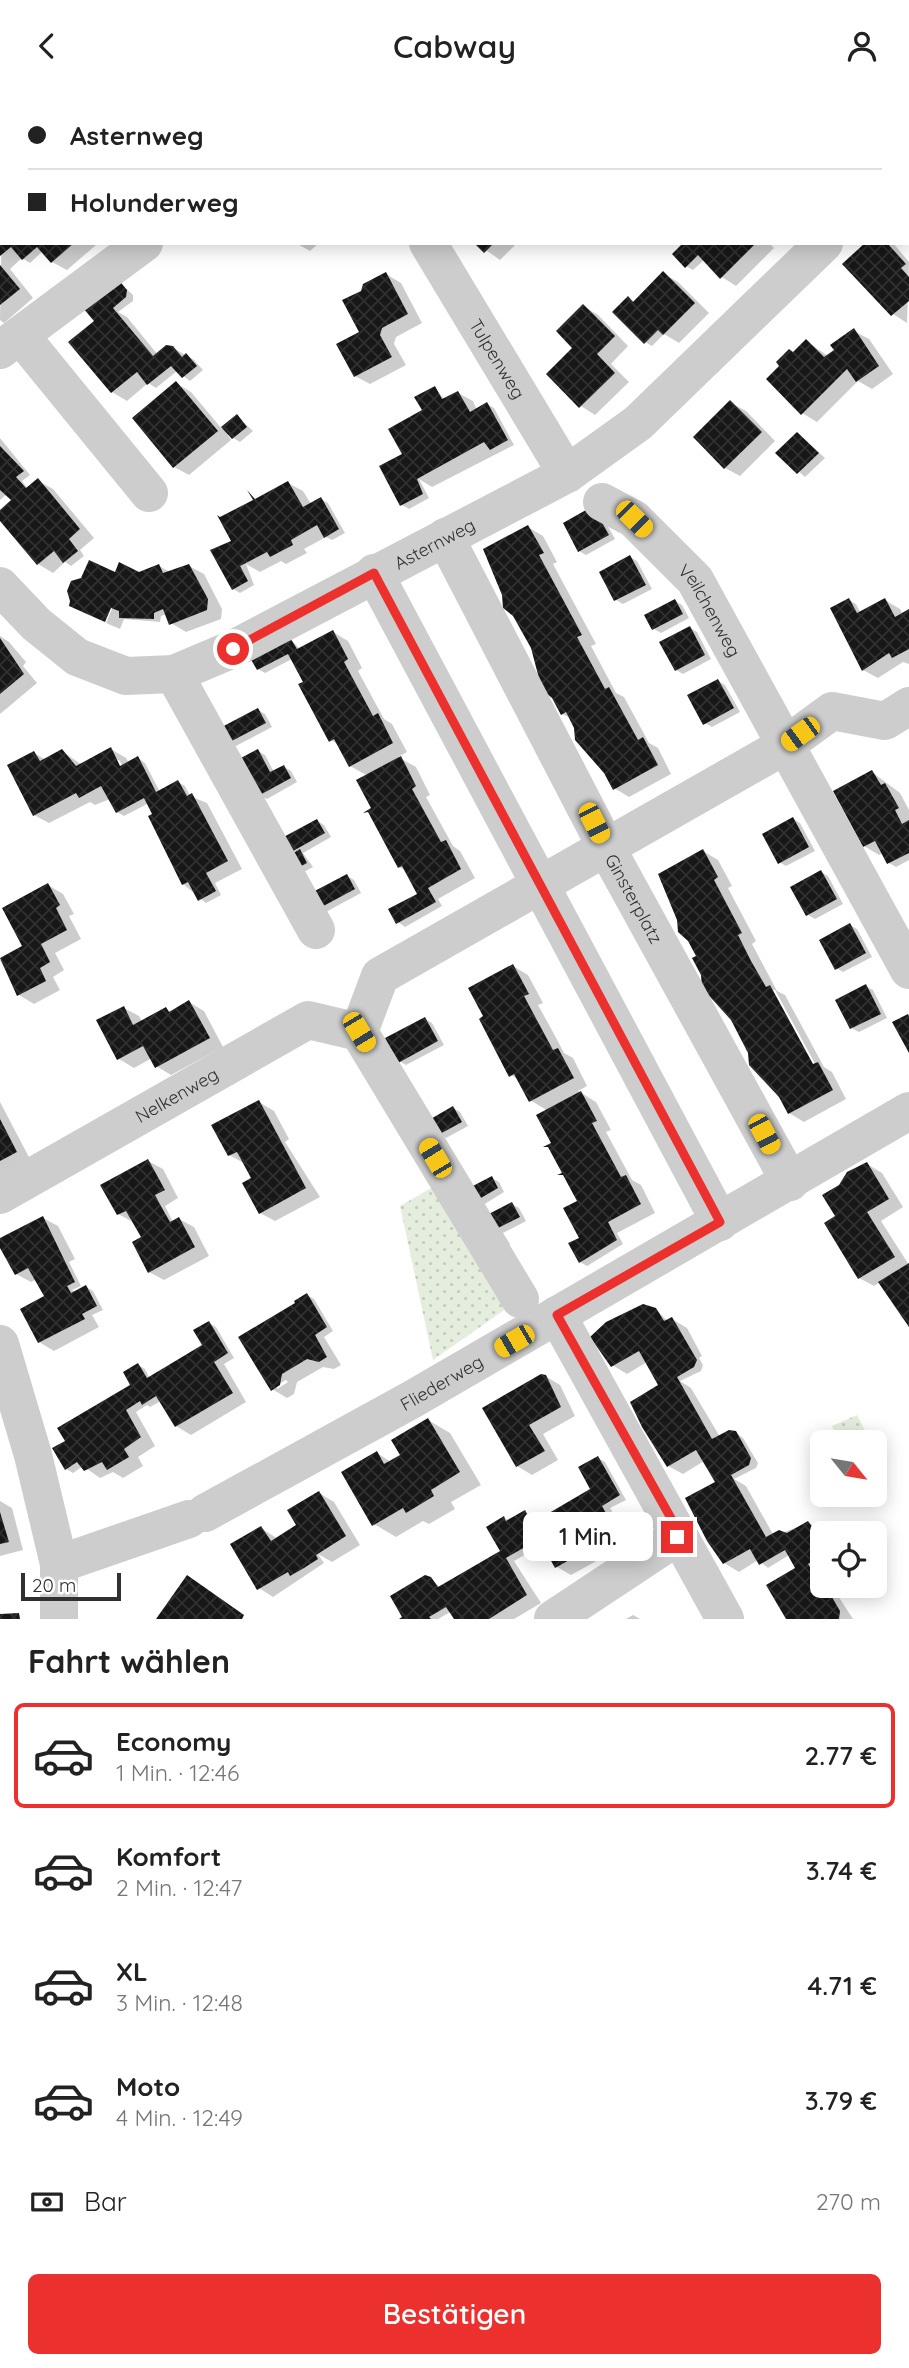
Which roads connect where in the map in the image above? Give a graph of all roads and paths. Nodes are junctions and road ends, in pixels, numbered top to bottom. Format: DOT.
graph roads {
  1 [pos="141,245"];
  2 [pos="429,245"];
  3 [pos="822,245"];
  4 [pos="10,342"];
  5 [pos="567,474"];
  6 [pos="149,493"];
  7 [pos="602,502"];
  8 [pos="445,537"];
  9 [pos="374,573"];
  10 [pos="0,586"];
  11 [pos="174,674"];
  12 [pos="909,706"];
  13 [pos="784,746"];
  14 [pos="607,847"];
  15 [pos="540,884"];
  16 [pos="316,930"];
  17 [pos="909,970"];
  18 [pos="359,1032"];
  19 [pos="903,1127"];
  20 [pos="790,1182"];
  21 [pos="0,1195"];
  22 [pos="720,1222"];
  23 [pos="520,1299"];
  24 [pos="557,1315"];
  25 [pos="0,1344"];
  26 [pos="677,1537"];
  27 [pos="59,1564"];
  28 [pos="59,1619"];
  29 [pos="553,1619"];
  30 [pos="725,1619"];
  1 -- 4 [label="street"];
  2 -- 5 [label="street, Tulpenweg"];
  3 -- 5 [label="street, Asternweg"];
  4 -- 6 [label="street"];
  5 -- 8 [label="street, Asternweg"];
  7 -- 13 [label="street, Veilchenweg"];
  8 -- 9 [label="street, Asternweg"];
  8 -- 14 [label="street, Ginsterplatz"];
  9 -- 11 [label="street, Asternweg"];
  9 -- 15 [label="street"];
  10 -- 11 [label="street, Asternweg"];
  11 -- 16 [label="street"];
  12 -- 13 [label="street"];
  13 -- 14 [label="street"];
  13 -- 17 [label="street, Veilchenweg"];
  14 -- 15 [label="street"];
  14 -- 20 [label="street, Ginsterplatz"];
  15 -- 18 [label="street"];
  15 -- 22 [label="street"];
  18 -- 21 [label="street, Nelkenweg"];
  18 -- 23 [label="street"];
  19 -- 20 [label="street, Fliederweg"];
  20 -- 22 [label="street, Fliederweg"];
  22 -- 24 [label="street, Fliederweg"];
  24 -- 26 [label="street"];
  24 -- 27 [label="street, Fliederweg"];
  25 -- 27 [label="street"];
  26 -- 29 [label="street"];
  26 -- 30 [label="street"];
  27 -- 28 [label="street"];
}
